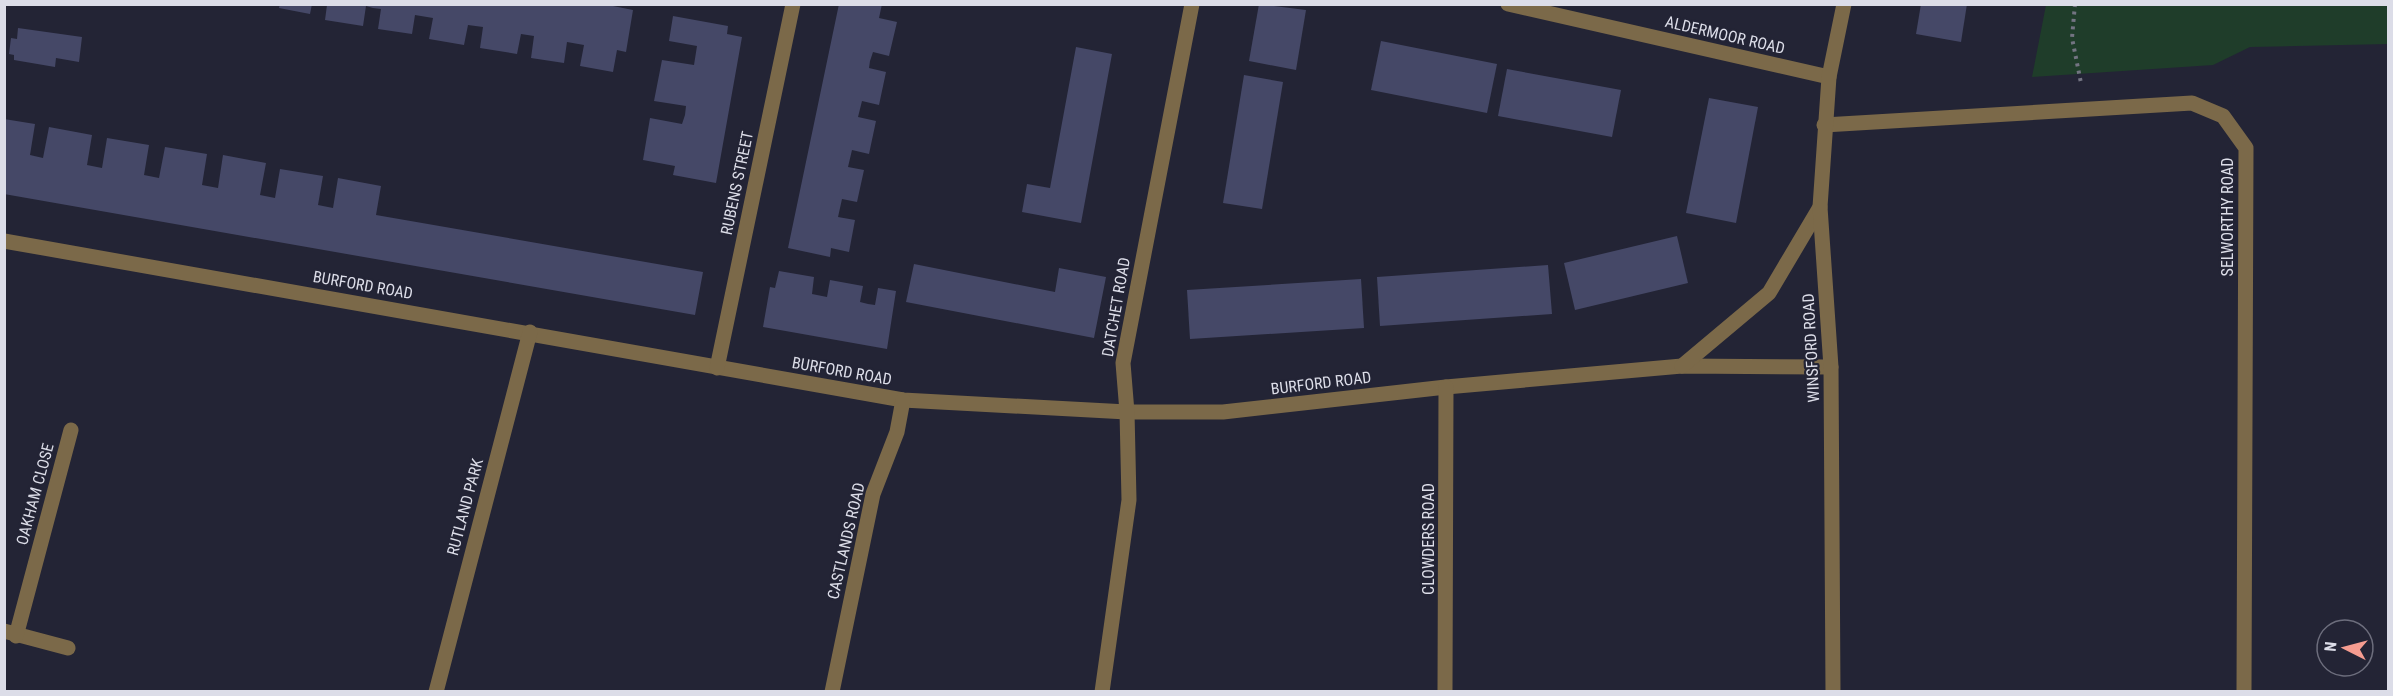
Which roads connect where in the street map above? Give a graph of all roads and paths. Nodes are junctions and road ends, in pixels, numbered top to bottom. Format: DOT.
graph roads {
  1 [pos="793,4"];
  2 [pos="1192,4"];
  3 [pos="1508,4"];
  4 [pos="1844,4"];
  5 [pos="2075,4"];
  6 [pos="1829,77"];
  7 [pos="2081,108"];
  8 [pos="1824,125"];
  9 [pos="1820,207"];
  10 [pos="4,241"];
  11 [pos="530,332"];
  12 [pos="1682,366"];
  13 [pos="1832,367"];
  14 [pos="717,368"];
  15 [pos="1446,387"];
  16 [pos="903,400"];
  17 [pos="1127,412"];
  18 [pos="71,430"];
  19 [pos="10,633"];
  20 [pos="68,648"];
  21 [pos="436,692"];
  22 [pos="832,692"];
  23 [pos="1102,692"];
  24 [pos="1445,692"];
  25 [pos="1833,692"];
  26 [pos="2244,692"];
  1 -- 14 [label="street, RUBENS STREET"];
  2 -- 17 [label="street, DATCHET ROAD"];
  3 -- 6 [label="street, ALDERMOOR ROAD"];
  4 -- 6 [label="street, WINSFORD ROAD"];
  5 -- 7 [label="path"];
  6 -- 8 [label="street, WINSFORD ROAD"];
  7 -- 8 [label="street, SELWORTHY ROAD"];
  7 -- 26 [label="street, SELWORTHY ROAD"];
  8 -- 9 [label="street, WINSFORD ROAD"];
  9 -- 12 [label="street"];
  9 -- 13 [label="street, WINSFORD ROAD"];
  10 -- 11 [label="street, BURFORD ROAD"];
  11 -- 14 [label="street, BURFORD ROAD"];
  11 -- 21 [label="street, RUTLAND PARK"];
  12 -- 13 [label="street, BURFORD ROAD"];
  12 -- 15 [label="street, BURFORD ROAD"];
  13 -- 25 [label="street, WINSFORD ROAD"];
  14 -- 16 [label="street, BURFORD ROAD"];
  15 -- 17 [label="street, BURFORD ROAD"];
  15 -- 24 [label="street, CLOWDERS ROAD"];
  16 -- 17 [label="street, BURFORD ROAD"];
  16 -- 22 [label="street, CASTLANDS ROAD"];
  17 -- 23 [label="street, DATCHET ROAD"];
  18 -- 19 [label="street, OAKHAM CLOSE"];
  19 -- 20 [label="street, OAKHAM CLOSE"];
}
